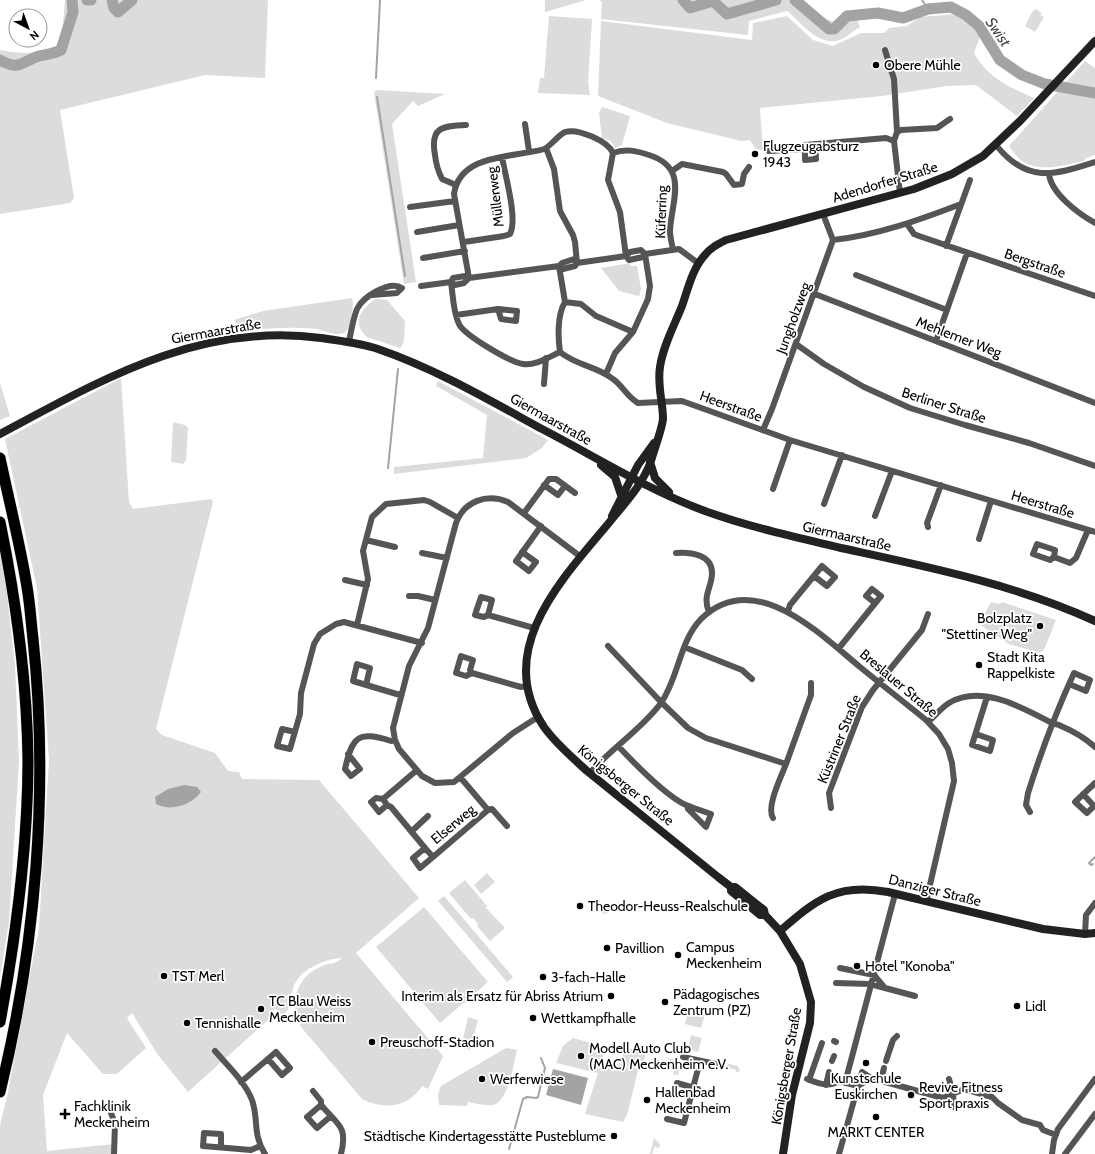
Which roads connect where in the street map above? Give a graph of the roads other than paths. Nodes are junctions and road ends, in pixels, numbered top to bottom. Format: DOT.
graph roads {
  1 [pos="1095,41"];
  2 [pos="885,50"];
  3 [pos="950,120"];
  4 [pos="525,124"];
  5 [pos="466,125"];
  6 [pos="897,132"];
  7 [pos="894,140"];
  8 [pos="815,144"];
  9 [pos="996,145"];
  10 [pos="546,148"];
  11 [pos="805,148"];
  12 [pos="529,151"];
  13 [pos="769,151"];
  14 [pos="613,153"];
  15 [pos="502,158"];
  16 [pos="1095,162"];
  17 [pos="749,167"];
  18 [pos="672,171"];
  19 [pos="1049,173"];
  20 [pos="970,180"];
  21 [pos="456,185"];
  22 [pos="900,193"];
  23 [pos="455,201"];
  24 [pos="961,204"];
  25 [pos="410,207"];
  26 [pos="823,214"];
  27 [pos="1095,222"];
  28 [pos="907,224"];
  29 [pos="459,225"];
  30 [pos="417,232"];
  31 [pos="834,240"];
  32 [pos="464,242"];
  33 [pos="946,246"];
  34 [pos="673,250"];
  35 [pos="464,251"];
  36 [pos="967,253"];
  37 [pos="645,254"];
  38 [pos="626,256"];
  39 [pos="423,258"];
  40 [pos="577,262"];
  41 [pos="698,263"];
  42 [pos="559,266"];
  43 [pos="856,275"];
  44 [pos="469,278"];
  45 [pos="451,282"];
  46 [pos="421,286"];
  47 [pos="815,294"];
  48 [pos="372,295"];
  49 [pos="1095,296"];
  50 [pos="565,302"];
  51 [pos="498,309"];
  52 [pos="947,310"];
  53 [pos="456,314"];
  54 [pos="633,332"];
  55 [pos="936,341"];
  56 [pos="349,342"];
  57 [pos="796,344"];
  58 [pos="560,352"];
  59 [pos="546,358"];
  60 [pos="606,374"];
  61 [pos="544,384"];
  62 [pos="662,402"];
  63 [pos="1095,403"];
  64 [pos="763,430"];
  65 [pos="0,434"];
  66 [pos="657,439"];
  67 [pos="790,440"];
  68 [pos="591,456"];
  69 [pos="842,456"];
  70 [pos="0,458"];
  71 [pos="650,462"];
  72 [pos="1095,466"];
  73 [pos="892,471"];
  74 [pos="631,477"];
  75 [pos="640,482"];
  76 [pos="544,485"];
  77 [pos="942,485"];
  78 [pos="565,486"];
  79 [pos="772,489"];
  80 [pos="576,492"];
  81 [pos="621,495"];
  82 [pos="678,499"];
  83 [pos="991,501"];
  84 [pos="824,504"];
  85 [pos="524,513"];
  86 [pos="875,516"];
  87 [pos="458,518"];
  88 [pos="0,522"];
  89 [pos="608,523"];
  90 [pos="541,526"];
  91 [pos="928,528"];
  92 [pos="1088,530"];
  93 [pos="1095,532"];
  94 [pos="979,539"];
  95 [pos="366,540"];
  96 [pos="395,547"];
  97 [pos="522,552"];
  98 [pos="422,553"];
  99 [pos="676,553"];
  100 [pos="582,557"];
  101 [pos="1054,557"];
  102 [pos="446,558"];
  103 [pos="814,576"];
  104 [pos="346,580"];
  105 [pos="367,585"];
  106 [pos="409,596"];
  107 [pos="435,600"];
  108 [pos="875,603"];
  109 [pos="788,611"];
  110 [pos="709,612"];
  111 [pos="928,614"];
  112 [pos="488,615"];
  113 [pos="1095,621"];
  114 [pos="357,625"];
  115 [pos="534,628"];
  116 [pos="422,643"];
  117 [pos="608,646"];
  118 [pos="684,647"];
  119 [pos="839,648"];
  120 [pos="472,673"];
  121 [pos="752,679"];
  122 [pos="879,682"];
  123 [pos="811,683"];
  124 [pos="1069,684"];
  125 [pos="366,685"];
  126 [pos="528,686"];
  127 [pos="400,695"];
  128 [pos="988,697"];
  129 [pos="661,702"];
  130 [pos="538,717"];
  131 [pos="928,722"];
  132 [pos="1052,724"];
  133 [pos="295,732"];
  134 [pos="976,734"];
  135 [pos="395,740"];
  136 [pos="618,746"];
  137 [pos="1095,747"];
  138 [pos="348,754"];
  139 [pos="786,764"];
  140 [pos="417,770"];
  141 [pos="590,773"];
  142 [pos="460,777"];
  143 [pos="1095,783"];
  144 [pos="1083,794"];
  145 [pos="383,799"];
  146 [pos="387,805"];
  147 [pos="688,807"];
  148 [pos="831,808"];
  149 [pos="488,810"];
  150 [pos="1030,812"];
  151 [pos="428,816"];
  152 [pos="773,818"];
  153 [pos="507,826"];
  154 [pos="412,831"];
  155 [pos="425,848"];
  156 [pos="433,857"];
  157 [pos="894,898"];
  158 [pos="926,902"];
  159 [pos="1095,903"];
  160 [pos="780,931"];
  161 [pos="1095,933"];
  162 [pos="1085,934"];
  163 [pos="840,968"];
  164 [pos="865,973"];
  165 [pos="874,975"];
  166 [pos="836,983"];
  167 [pos="868,986"];
  168 [pos="884,987"];
  169 [pos="915,996"];
  170 [pos="0,1022"];
  171 [pos="897,1036"];
  172 [pos="822,1043"];
  173 [pos="847,1045"];
  174 [pos="855,1047"];
  175 [pos="215,1051"];
  176 [pos="683,1057"];
  177 [pos="268,1059"];
  178 [pos="700,1061"];
  179 [pos="886,1061"];
  180 [pos="720,1066"];
  181 [pos="849,1068"];
  182 [pos="884,1068"];
  183 [pos="829,1072"];
  184 [pos="862,1072"];
  185 [pos="871,1078"];
  186 [pos="949,1079"];
  187 [pos="1095,1079"];
  188 [pos="881,1080"];
  189 [pos="241,1082"];
  190 [pos="677,1083"];
  191 [pos="845,1083"];
  192 [pos="826,1085"];
  193 [pos="858,1086"];
  194 [pos="696,1088"];
  195 [pos="313,1091"];
  196 [pos="0,1092"];
  197 [pos="953,1093"];
  198 [pos="321,1105"];
  199 [pos="954,1107"];
  200 [pos="110,1110"];
  201 [pos="1095,1114"];
  202 [pos="331,1116"];
  203 [pos="667,1119"];
  204 [pos="1056,1135"];
  205 [pos="787,1138"];
  206 [pos="260,1146"];
  207 [pos="221,1147"];
  208 [pos="841,1153"];
  209 [pos="114,1154"];
  210 [pos="265,1154"];
  211 [pos="341,1154"];
  212 [pos="783,1154"];
  213 [pos="789,1154"];
  214 [pos="1052,1154"];
  215 [pos="1065,1154"];
  1 -- 9 [label="street, Adendorfer Straße"];
  2 -- 6 [label="street"];
  3 -- 6 [label="street"];
  4 -- 12 [label="street"];
  5 -- 21 [label="street"];
  6 -- 7 [label="street"];
  7 -- 8 [label="street"];
  7 -- 22 [label="street"];
  8 -- 11 [label="street"];
  8 -- 11 [label="street"];
  9 -- 19 [label="street"];
  9 -- 22 [label="street, Adendorfer Straße"];
  10 -- 12 [label="street"];
  10 -- 14 [label="street"];
  10 -- 40 [label="street"];
  11 -- 13 [label="street"];
  12 -- 15 [label="street"];
  14 -- 18 [label="street, Küferring"];
  14 -- 38 [label="street"];
  15 -- 21 [label="street"];
  15 -- 32 [label="street, Müllerweg"];
  16 -- 19 [label="street"];
  17 -- 18 [label="street"];
  18 -- 34 [label="street, Küferring"];
  19 -- 27 [label="street"];
  20 -- 24 [label="street"];
  21 -- 23 [label="street"];
  22 -- 26 [label="street, Adendorfer Straße"];
  23 -- 25 [label="street"];
  23 -- 29 [label="street"];
  24 -- 28 [label="street"];
  24 -- 33 [label="street"];
  26 -- 31 [label="street"];
  26 -- 41 [label="street, Adendorfer Straße"];
  28 -- 31 [label="street"];
  28 -- 33 [label="street, Bergstraße"];
  29 -- 30 [label="street"];
  29 -- 32 [label="street"];
  31 -- 47 [label="street, Jungholzweg"];
  32 -- 35 [label="street"];
  33 -- 36 [label="street, Bergstraße"];
  34 -- 37 [label="street"];
  34 -- 41 [label="street"];
  35 -- 39 [label="street"];
  35 -- 44 [label="street"];
  36 -- 49 [label="street, Bergstraße"];
  36 -- 52 [label="street"];
  37 -- 38 [label="street"];
  37 -- 54 [label="street"];
  38 -- 40 [label="street"];
  40 -- 42 [label="street"];
  41 -- 62 [label="street, Königsberger Straße"];
  42 -- 44 [label="street"];
  42 -- 50 [label="street"];
  43 -- 52 [label="street"];
  44 -- 45 [label="street"];
  45 -- 46 [label="street"];
  45 -- 53 [label="street"];
  47 -- 55 [label="street, Mehlemer Weg"];
  47 -- 57 [label="street, Jungholzweg"];
  48 -- 56 [label="street"];
  50 -- 54 [label="street"];
  50 -- 58 [label="street"];
  51 -- 53 [label="street"];
  52 -- 55 [label="street"];
  53 -- 59 [label="street"];
  54 -- 60 [label="street"];
  55 -- 63 [label="street, Mehlemer Weg"];
  56 -- 65 [label="street, Giermaarstraße"];
  56 -- 68 [label="street, Giermaarstraße"];
  57 -- 64 [label="street, Jungholzweg"];
  57 -- 72 [label="street, Berliner Straße"];
  58 -- 59 [label="street"];
  58 -- 60 [label="street"];
  59 -- 61 [label="street"];
  60 -- 62 [label="street, Heerstraße"];
  62 -- 64 [label="street, Heerstraße"];
  62 -- 66 [label="street, Königsberger Straße"];
  64 -- 67 [label="street, Heerstraße"];
  66 -- 71 [label="street, Königsberger Straße"];
  66 -- 74 [label="street, Königsberger Straße"];
  67 -- 69 [label="street, Heerstraße"];
  67 -- 79 [label="street"];
  68 -- 74 [label="street, Giermaarstraße"];
  68 -- 81 [label="street"];
  69 -- 73 [label="street, Heerstraße"];
  69 -- 84 [label="street"];
  70 -- 196 [label="highway"];
  71 -- 75 [label="street, Königsberger Straße"];
  71 -- 82 [label="street"];
  73 -- 77 [label="street, Heerstraße"];
  73 -- 86 [label="street"];
  74 -- 75 [label="street, Giermaarstraße"];
  74 -- 81 [label="street, Königsberger Straße"];
  75 -- 82 [label="street, Giermaarstraße"];
  75 -- 89 [label="street, Königsberger Straße"];
  76 -- 78 [label="street"];
  76 -- 78 [label="street"];
  76 -- 85 [label="street"];
  77 -- 83 [label="street, Heerstraße"];
  77 -- 91 [label="street"];
  78 -- 80 [label="street"];
  81 -- 89 [label="street, Königsberger Straße"];
  82 -- 113 [label="street, Giermaarstraße"];
  83 -- 92 [label="street, Heerstraße"];
  83 -- 94 [label="street, Heerstraße"];
  85 -- 87 [label="street"];
  85 -- 90 [label="street"];
  87 -- 95 [label="street"];
  87 -- 102 [label="street"];
  88 -- 170 [label="highway"];
  89 -- 100 [label="street, Königsberger Straße"];
  90 -- 97 [label="street"];
  90 -- 100 [label="street"];
  92 -- 93 [label="street, Heerstraße"];
  92 -- 101 [label="street, Heerstraße"];
  95 -- 96 [label="street"];
  95 -- 105 [label="street"];
  98 -- 102 [label="street"];
  99 -- 110 [label="street"];
  100 -- 115 [label="street, Königsberger Straße"];
  102 -- 107 [label="street"];
  103 -- 109 [label="street"];
  104 -- 105 [label="street"];
  105 -- 114 [label="street"];
  106 -- 107 [label="street"];
  107 -- 116 [label="street"];
  108 -- 119 [label="street, Breslauer Straße"];
  109 -- 110 [label="street, Breslauer Straße"];
  109 -- 119 [label="street, Breslauer Straße"];
  110 -- 118 [label="street, Breslauer Straße"];
  111 -- 122 [label="street, Küstriner Straße"];
  112 -- 115 [label="street"];
  114 -- 116 [label="street"];
  114 -- 133 [label="street"];
  115 -- 126 [label="street, Königsberger Straße"];
  116 -- 127 [label="street"];
  117 -- 129 [label="street"];
  118 -- 121 [label="street"];
  118 -- 129 [label="street, Breslauer Straße"];
  119 -- 122 [label="street, Breslauer Straße"];
  120 -- 126 [label="street"];
  122 -- 131 [label="street, Breslauer Straße"];
  122 -- 148 [label="street, Küstriner Straße"];
  123 -- 139 [label="street"];
  124 -- 132 [label="street"];
  125 -- 127 [label="street"];
  126 -- 130 [label="street, Königsberger Straße"];
  127 -- 135 [label="street"];
  128 -- 131 [label="street"];
  128 -- 132 [label="street"];
  128 -- 134 [label="street"];
  129 -- 136 [label="street, Breslauer Straße"];
  129 -- 139 [label="street"];
  130 -- 141 [label="street, Königsberger Straße"];
  130 -- 142 [label="street"];
  131 -- 158 [label="street, Breslauer Straße"];
  132 -- 137 [label="street"];
  132 -- 150 [label="street"];
  135 -- 138 [label="street"];
  135 -- 140 [label="street"];
  136 -- 141 [label="street, Breslauer Straße"];
  136 -- 147 [label="street"];
  139 -- 152 [label="street"];
  140 -- 142 [label="street"];
  140 -- 145 [label="street"];
  141 -- 160 [label="street, Königsberger Straße"];
  142 -- 149 [label="street, Elserweg"];
  143 -- 144 [label="street"];
  145 -- 146 [label="street, Elserweg"];
  145 -- 146 [label="street"];
  146 -- 154 [label="street, Elserweg"];
  149 -- 153 [label="street, Elserweg"];
  149 -- 156 [label="street, Elserweg"];
  151 -- 154 [label="street, Elserweg"];
  154 -- 155 [label="street, Elserweg"];
  155 -- 156 [label="street, Elserweg"];
  155 -- 156 [label="street, Elserweg"];
  157 -- 165 [label="street"];
  158 -- 160 [label="street, Danziger Straße"];
  158 -- 162 [label="street, Danziger Straße"];
  159 -- 162 [label="street"];
  160 -- 205 [label="street, Königsberger Straße"];
  161 -- 162 [label="street, Danziger Straße"];
  163 -- 164 [label="street"];
  164 -- 165 [label="street"];
  164 -- 167 [label="street"];
  165 -- 167 [label="street"];
  165 -- 168 [label="street"];
  166 -- 167 [label="street"];
  167 -- 168 [label="street"];
  167 -- 174 [label="street"];
  168 -- 169 [label="street"];
  171 -- 179 [label="street"];
  172 -- 192 [label="street"];
  173 -- 174 [label="street"];
  174 -- 181 [label="street"];
  175 -- 189 [label="street"];
  176 -- 178 [label="street"];
  177 -- 189 [label="street"];
  178 -- 180 [label="street"];
  178 -- 194 [label="street"];
  181 -- 184 [label="street"];
  181 -- 191 [label="street"];
  182 -- 188 [label="street"];
  183 -- 192 [label="street"];
  184 -- 185 [label="street"];
  184 -- 193 [label="street"];
  185 -- 188 [label="street"];
  185 -- 193 [label="street"];
  186 -- 197 [label="street"];
  187 -- 204 [label="street"];
  188 -- 197 [label="street"];
  189 -- 206 [label="street"];
  190 -- 194 [label="street"];
  191 -- 192 [label="street"];
  191 -- 193 [label="street"];
  193 -- 208 [label="street"];
  194 -- 203 [label="street"];
  195 -- 198 [label="street"];
  197 -- 199 [label="street"];
  197 -- 204 [label="street"];
  198 -- 202 [label="street"];
  198 -- 202 [label="street"];
  200 -- 209 [label="street"];
  201 -- 215 [label="street"];
  202 -- 211 [label="street"];
  204 -- 214 [label="street"];
  205 -- 212 [label="street, Königsberger Straße"];
  205 -- 213 [label="street, Königsberger Straße"];
  206 -- 207 [label="street"];
  206 -- 210 [label="street"];
}
